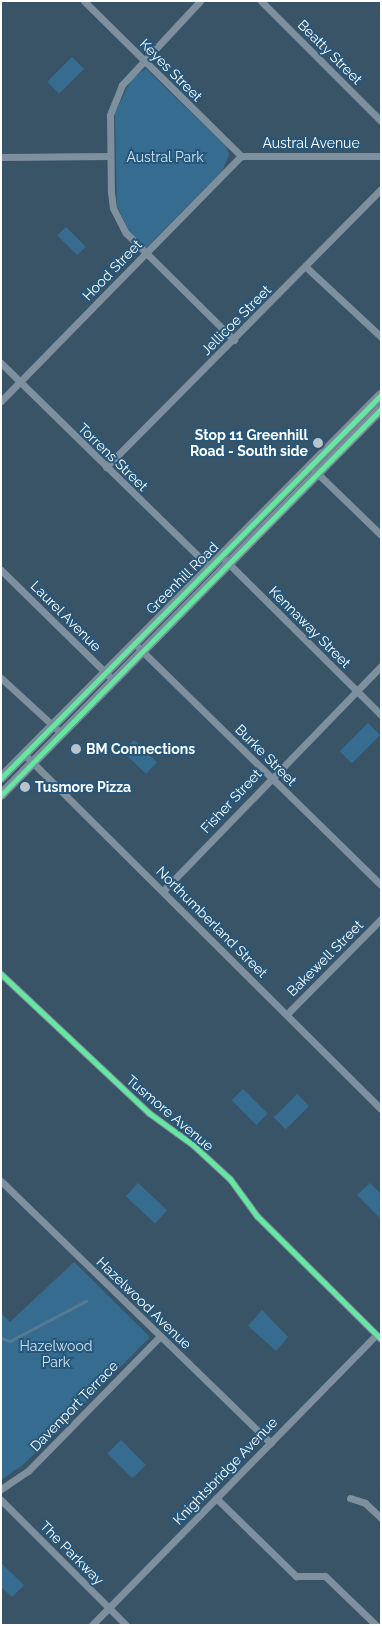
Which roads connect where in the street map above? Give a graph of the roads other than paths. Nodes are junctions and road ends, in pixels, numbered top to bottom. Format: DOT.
graph roads {
  1 [pos="84,1"];
  2 [pos="200,1"];
  3 [pos="261,1"];
  4 [pos="143,59"];
  5 [pos="381,121"];
  6 [pos="110,156"];
  7 [pos="241,156"];
  8 [pos="381,156"];
  9 [pos="1,157"];
  10 [pos="381,189"];
  11 [pos="146,254"];
  12 [pos="306,267"];
  13 [pos="381,337"];
  14 [pos="234,340"];
  15 [pos="1,364"];
  16 [pos="18,383"];
  17 [pos="381,395"];
  18 [pos="1,401"];
  19 [pos="381,409"];
  20 [pos="308,465"];
  21 [pos="106,467"];
  22 [pos="317,473"];
  23 [pos="381,535"];
  24 [pos="221,556"];
  25 [pos="229,564"];
  26 [pos="209,567"];
  27 [pos="1,570"];
  28 [pos="134,642"];
  29 [pos="142,651"];
  30 [pos="381,666"];
  31 [pos="104,672"];
  32 [pos="1,678"];
  33 [pos="113,680"];
  34 [pos="356,690"];
  35 [pos="381,715"];
  36 [pos="53,725"];
  37 [pos="61,733"];
  38 [pos="24,754"];
  39 [pos="32,762"];
  40 [pos="270,777"];
  41 [pos="1,778"];
  42 [pos="1,795"];
  43 [pos="381,884"];
  44 [pos="163,891"];
  45 [pos="379,923"];
  46 [pos="1,974"];
  47 [pos="287,1014"];
  48 [pos="381,1109"];
  49 [pos="1,1181"];
  50 [pos="160,1336"];
  51 [pos="378,1337"];
  52 [pos="270,1443"];
  53 [pos="1,1489"];
  54 [pos="216,1498"];
  55 [pos="350,1498"];
  56 [pos="1,1500"];
  57 [pos="381,1518"];
  58 [pos="109,1608"];
  59 [pos="92,1625"];
  60 [pos="126,1625"];
  61 [pos="376,1625"];
  1 -- 4 [label="street, Keyes Street"];
  2 -- 4 [label="street"];
  3 -- 5 [label="street, Beatty Street"];
  4 -- 6 [label="street"];
  4 -- 7 [label="street, Keyes Street"];
  6 -- 9 [label="street"];
  6 -- 11 [label="street"];
  7 -- 8 [label="street, Austral Avenue"];
  7 -- 11 [label="street, Hood Street"];
  10 -- 12 [label="street, Jellicoe Street"];
  11 -- 14 [label="street"];
  11 -- 16 [label="street, Hood Street"];
  12 -- 13 [label="street"];
  12 -- 14 [label="street, Jellicoe Street"];
  14 -- 21 [label="street, Jellicoe Street"];
  15 -- 16 [label="street, Torrens Street"];
  16 -- 18 [label="street, Hood Street"];
  16 -- 21 [label="street, Torrens Street"];
  17 -- 20 [label="main road, Greenhill Road"];
  19 -- 22 [label="main road, Greenhill Road"];
  20 -- 22 [label="street"];
  20 -- 24 [label="main road, Greenhill Road"];
  21 -- 26 [label="street, Torrens Street"];
  22 -- 23 [label="street"];
  22 -- 25 [label="main road, Greenhill Road"];
  24 -- 25 [label="street, Kennaway Street"];
  24 -- 26 [label="main road, Greenhill Road"];
  25 -- 29 [label="main road, Greenhill Road"];
  25 -- 34 [label="street, Kennaway Street"];
  26 -- 28 [label="main road, Greenhill Road"];
  27 -- 31 [label="street, Laurel Avenue"];
  28 -- 29 [label="street, Burke Street"];
  28 -- 31 [label="main road, Greenhill Road"];
  29 -- 33 [label="main road, Greenhill Road"];
  29 -- 40 [label="street, Burke Street"];
  30 -- 34 [label="street, Fisher Street"];
  31 -- 33 [label="street, Laurel Avenue"];
  31 -- 36 [label="main road, Greenhill Road"];
  32 -- 36 [label="street"];
  33 -- 37 [label="main road, Greenhill Road"];
  34 -- 35 [label="street, Kennaway Street"];
  34 -- 40 [label="street, Fisher Street"];
  36 -- 37 [label="street"];
  36 -- 38 [label="main road, Greenhill Road"];
  37 -- 39 [label="main road, Greenhill Road"];
  38 -- 39 [label="street, Northumberland Street"];
  38 -- 41 [label="main road, Greenhill Road"];
  39 -- 42 [label="main road, Greenhill Road"];
  39 -- 44 [label="street, Northumberland Street"];
  40 -- 43 [label="street, Burke Street"];
  40 -- 44 [label="street, Fisher Street"];
  44 -- 47 [label="street, Northumberland Street"];
  45 -- 47 [label="street, Bakewell Street"];
  46 -- 51 [label="street, Tusmore Avenue"];
  47 -- 48 [label="street, Northumberland Street"];
  49 -- 50 [label="street, Hazelwood Avenue"];
  50 -- 52 [label="street, Hazelwood Avenue"];
  50 -- 53 [label="street, Davenport Terrace"];
  51 -- 52 [label="street, Knightsbridge Avenue"];
  52 -- 54 [label="street, Knightsbridge Avenue"];
  54 -- 58 [label="street, Knightsbridge Avenue"];
  54 -- 61 [label="street"];
  55 -- 57 [label="street"];
  56 -- 58 [label="street, The Parkway"];
  58 -- 59 [label="street, Knightsbridge Avenue"];
  58 -- 60 [label="street, The Parkway"];
}
